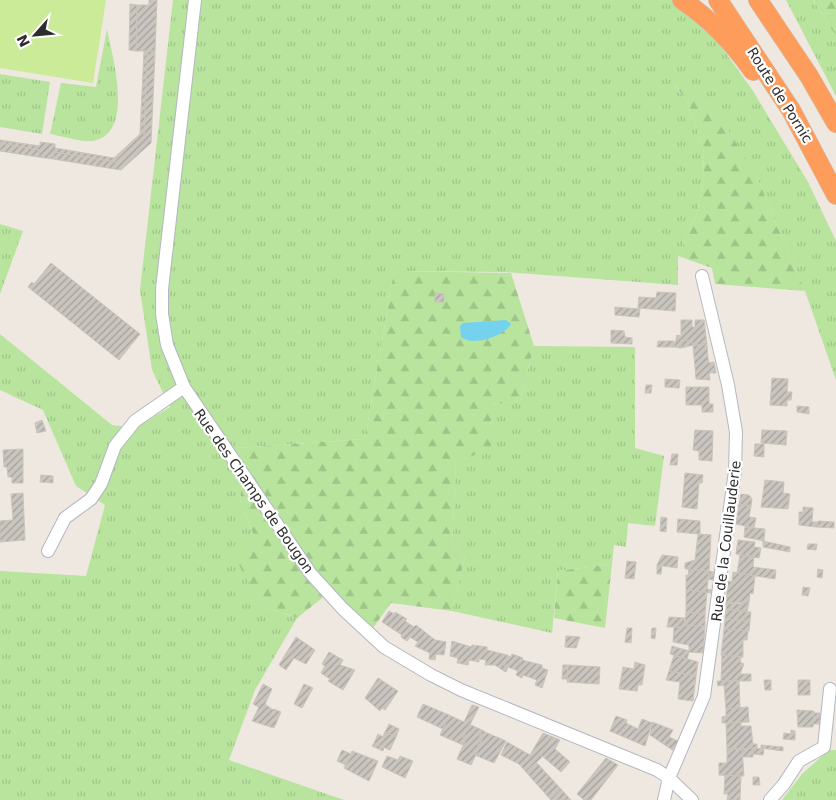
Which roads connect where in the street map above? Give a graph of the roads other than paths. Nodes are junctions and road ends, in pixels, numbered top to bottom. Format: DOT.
graph roads {
  1 [pos="195,0"];
  2 [pos="682,0"];
  3 [pos="718,0"];
  4 [pos="758,0"];
  5 [pos="770,0"];
  6 [pos="772,20"];
  7 [pos="836,123"];
  8 [pos="816,153"];
  9 [pos="836,195"];
  10 [pos="702,276"];
  11 [pos="184,387"];
  12 [pos="48,551"];
  13 [pos="830,689"];
  14 [pos="670,778"];
  15 [pos="664,800"];
  16 [pos="692,800"];
  17 [pos="770,800"];
  1 -- 11 [label="street, Rue des Champs de Bougon"];
  2 -- 8 [label="highway"];
  3 -- 8 [label="highway, Route de Pornic"];
  4 -- 6 [label="highway"];
  5 -- 6 [label="highway"];
  6 -- 7 [label="highway"];
  8 -- 9 [label="highway, Route de Pornic"];
  10 -- 14 [label="street, Rue de la Couillauderie"];
  11 -- 12 [label="street"];
  11 -- 14 [label="street, Rue des Champs de Bougon"];
  13 -- 17 [label="street"];
  14 -- 15 [label="street, Rue de la Couillauderie"];
  14 -- 16 [label="street, Rue des Champs de Bougon"];
}
